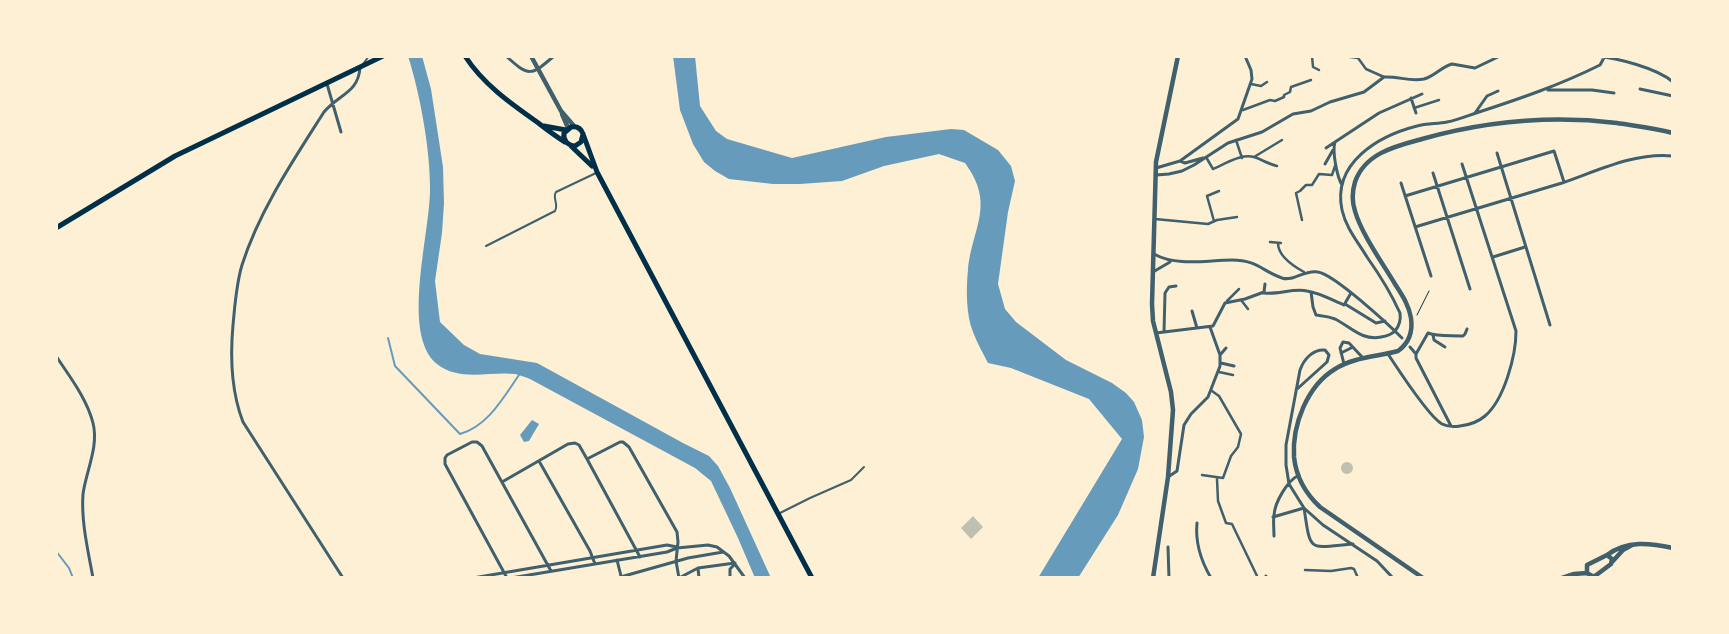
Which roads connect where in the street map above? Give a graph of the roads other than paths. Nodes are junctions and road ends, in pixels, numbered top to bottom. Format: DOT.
graph roads {
  1 [pos="369,56"];
  2 [pos="465,56"];
  3 [pos="506,56"];
  4 [pos="531,56"];
  5 [pos="554,56"];
  6 [pos="1178,56"];
  7 [pos="1245,56"];
  8 [pos="1312,56"];
  9 [pos="1343,56"];
  10 [pos="1500,56"];
  11 [pos="1596,56"];
  12 [pos="383,57"];
  13 [pos="1605,57"];
  14 [pos="360,68"];
  15 [pos="538,70"];
  16 [pos="1319,70"];
  17 [pos="1384,77"];
  18 [pos="1311,80"];
  19 [pos="1267,82"];
  20 [pos="1673,82"];
  21 [pos="327,84"];
  22 [pos="1251,84"];
  23 [pos="1546,90"];
  24 [pos="1640,90"];
  25 [pos="1498,91"];
  26 [pos="1614,93"];
  27 [pos="1422,94"];
  28 [pos="1673,96"];
  29 [pos="1411,98"];
  30 [pos="1439,100"];
  31 [pos="333,102"];
  32 [pos="1243,110"];
  33 [pos="1415,110"];
  34 [pos="562,111"];
  35 [pos="1474,114"];
  36 [pos="541,125"];
  37 [pos="574,126"];
  38 [pos="567,129"];
  39 [pos="341,132"];
  40 [pos="1673,133"];
  41 [pos="583,134"];
  42 [pos="1236,140"];
  43 [pos="1282,140"];
  44 [pos="1335,142"];
  45 [pos="568,144"];
  46 [pos="1326,148"];
  47 [pos="1334,149"];
  48 [pos="1559,150"];
  49 [pos="1554,152"];
  50 [pos="1496,153"];
  51 [pos="1673,156"];
  52 [pos="1254,157"];
  53 [pos="1205,158"];
  54 [pos="1242,158"];
  55 [pos="1336,159"];
  56 [pos="1180,161"];
  57 [pos="1324,164"];
  58 [pos="1462,164"];
  59 [pos="1276,166"];
  60 [pos="1501,167"];
  61 [pos="1156,168"];
  62 [pos="597,172"];
  63 [pos="1433,173"];
  64 [pos="1156,175"];
  65 [pos="1467,177"];
  66 [pos="1564,182"];
  67 [pos="1401,183"];
  68 [pos="1342,185"];
  69 [pos="1437,186"];
  70 [pos="1219,191"];
  71 [pos="1405,196"];
  72 [pos="1511,198"];
  73 [pos="1477,208"];
  74 [pos="1237,217"];
  75 [pos="1447,217"];
  76 [pos="1155,219"];
  77 [pos="1302,220"];
  78 [pos="1214,221"];
  79 [pos="1415,226"];
  80 [pos="56,228"];
  81 [pos="1270,242"];
  82 [pos="486,246"];
  83 [pos="1525,247"];
  84 [pos="1154,254"];
  85 [pos="1378,256"];
  86 [pos="1493,257"];
  87 [pos="1370,261"];
  88 [pos="1170,262"];
  89 [pos="1153,272"];
  90 [pos="1304,272"];
  91 [pos="1431,276"];
  92 [pos="1265,284"];
  93 [pos="1176,286"];
  94 [pos="1239,289"];
  95 [pos="1470,289"];
  96 [pos="1263,292"];
  97 [pos="1311,292"];
  98 [pos="1351,293"];
  99 [pos="1241,299"];
  100 [pos="1227,301"];
  101 [pos="1344,304"];
  102 [pos="1248,309"];
  103 [pos="1192,311"];
  104 [pos="1385,321"];
  105 [pos="1550,324"];
  106 [pos="1210,327"];
  107 [pos="1197,328"];
  108 [pos="1396,329"];
  109 [pos="1467,329"];
  110 [pos="1164,332"];
  111 [pos="1156,333"];
  112 [pos="1433,335"];
  113 [pos="1402,338"];
  114 [pos="1410,347"];
  115 [pos="1445,347"];
  116 [pos="1226,348"];
  117 [pos="1353,348"];
  118 [pos="1341,353"];
  119 [pos="1388,354"];
  120 [pos="1416,354"];
  121 [pos="1220,355"];
  122 [pos="56,356"];
  123 [pos="1363,358"];
  124 [pos="1221,363"];
  125 [pos="1344,364"];
  126 [pos="1234,366"];
  127 [pos="1219,372"];
  128 [pos="1233,375"];
  129 [pos="1296,390"];
  130 [pos="1212,391"];
  131 [pos="1294,405"];
  132 [pos="1303,409"];
  133 [pos="1451,427"];
  134 [pos="587,459"];
  135 [pos="538,461"];
  136 [pos="864,467"];
  137 [pos="1202,475"];
  138 [pos="1299,475"];
  139 [pos="1168,477"];
  140 [pos="1217,478"];
  141 [pos="502,482"];
  142 [pos="1289,484"];
  143 [pos="1304,508"];
  144 [pos="778,514"];
  145 [pos="1273,518"];
  146 [pos="1197,523"];
  147 [pos="1274,536"];
  148 [pos="1353,544"];
  149 [pos="1635,544"];
  150 [pos="1168,546"];
  151 [pos="677,548"];
  152 [pos="1673,548"];
  153 [pos="637,550"];
  154 [pos="724,551"];
  155 [pos="1607,555"];
  156 [pos="593,557"];
  157 [pos="640,557"];
  158 [pos="617,560"];
  159 [pos="676,561"];
  160 [pos="1612,562"];
  161 [pos="736,563"];
  162 [pos="549,564"];
  163 [pos="595,564"];
  164 [pos="1587,565"];
  165 [pos="698,568"];
  166 [pos="1304,570"];
  167 [pos="552,571"];
  168 [pos="1603,571"];
  169 [pos="505,572"];
  170 [pos="1570,575"];
  171 [pos="744,576"];
  172 [pos="1588,576"];
  173 [pos="619,577"];
  174 [pos="93,578"];
  175 [pos="343,578"];
  176 [pos="473,578"];
  177 [pos="507,578"];
  178 [pos="511,578"];
  179 [pos="679,578"];
  180 [pos="698,578"];
  181 [pos="730,578"];
  182 [pos="738,578"];
  183 [pos="812,578"];
  184 [pos="1153,578"];
  185 [pos="1169,578"];
  186 [pos="1212,578"];
  187 [pos="1258,578"];
  188 [pos="1358,578"];
  189 [pos="1393,578"];
  190 [pos="1423,578"];
  191 [pos="1562,578"];
  192 [pos="1600,578"];
  1 -- 14 [label="lane"];
  2 -- 36 [label="main road"];
  3 -- 15 [label="street"];
  4 -- 15 [label="street"];
  5 -- 15 [label="street"];
  6 -- 61 [label="street"];
  7 -- 22 [label="street"];
  8 -- 16 [label="street"];
  9 -- 17 [label="street"];
  10 -- 17 [label="street"];
  11 -- 13 [label="street"];
  12 -- 14 [label="main road"];
  13 -- 20 [label="street"];
  13 -- 23 [label="street"];
  14 -- 21 [label="main road"];
  14 -- 31 [label="street"];
  15 -- 34 [label="street"];
  17 -- 42 [label="street"];
  18 -- 32 [label="street"];
  19 -- 22 [label="street"];
  21 -- 31 [label="street"];
  21 -- 80 [label="main road"];
  22 -- 32 [label="street"];
  23 -- 26 [label="street"];
  23 -- 35 [label="street"];
  24 -- 28 [label="street"];
  25 -- 35 [label="street"];
  27 -- 29 [label="street"];
  29 -- 33 [label="street"];
  29 -- 44 [label="street"];
  30 -- 33 [label="street"];
  31 -- 39 [label="street"];
  31 -- 175 [label="street"];
  32 -- 56 [label="street"];
  34 -- 37 [label="street"];
  34 -- 38 [label="street"];
  35 -- 68 [label="street"];
  36 -- 38 [label="main road"];
  36 -- 45 [label="main road"];
  37 -- 38 [label="main road"];
  37 -- 41 [label="main road"];
  38 -- 45 [label="main road"];
  40 -- 85 [label="street"];
  41 -- 45 [label="main road"];
  41 -- 62 [label="main road"];
  42 -- 53 [label="street"];
  42 -- 54 [label="street"];
  43 -- 52 [label="street"];
  44 -- 46 [label="street"];
  44 -- 47 [label="street"];
  45 -- 62 [label="main road"];
  47 -- 55 [label="street"];
  47 -- 57 [label="street"];
  48 -- 49 [label="lane"];
  49 -- 60 [label="street"];
  49 -- 66 [label="street"];
  50 -- 60 [label="street"];
  51 -- 66 [label="street"];
  52 -- 54 [label="street"];
  52 -- 59 [label="street"];
  53 -- 54 [label="street"];
  53 -- 56 [label="street"];
  53 -- 64 [label="street"];
  55 -- 68 [label="street"];
  55 -- 77 [label="street"];
  56 -- 61 [label="street"];
  58 -- 65 [label="street"];
  60 -- 65 [label="street"];
  60 -- 72 [label="street"];
  61 -- 64 [label="street"];
  62 -- 82 [label="lane"];
  62 -- 144 [label="main road"];
  63 -- 69 [label="street"];
  64 -- 76 [label="street"];
  65 -- 69 [label="street"];
  65 -- 73 [label="street"];
  66 -- 72 [label="street"];
  67 -- 71 [label="street"];
  68 -- 87 [label="street"];
  69 -- 71 [label="street"];
  69 -- 75 [label="street"];
  70 -- 78 [label="street"];
  71 -- 79 [label="street"];
  72 -- 73 [label="street"];
  72 -- 83 [label="street"];
  73 -- 75 [label="street"];
  73 -- 86 [label="street"];
  74 -- 78 [label="street"];
  75 -- 79 [label="street"];
  75 -- 95 [label="street"];
  76 -- 78 [label="street"];
  76 -- 84 [label="street"];
  79 -- 91 [label="street"];
  81 -- 90 [label="street"];
  83 -- 86 [label="street"];
  83 -- 105 [label="street"];
  84 -- 88 [label="street"];
  84 -- 89 [label="street"];
  85 -- 87 [label="street"];
  85 -- 119 [label="street"];
  86 -- 133 [label="street"];
  87 -- 108 [label="street"];
  88 -- 89 [label="street"];
  88 -- 90 [label="street"];
  89 -- 111 [label="street"];
  90 -- 98 [label="street"];
  92 -- 96 [label="street"];
  93 -- 110 [label="street"];
  94 -- 100 [label="street"];
  96 -- 97 [label="street"];
  96 -- 99 [label="street"];
  97 -- 101 [label="street"];
  97 -- 108 [label="street"];
  98 -- 101 [label="street"];
  98 -- 104 [label="street"];
  99 -- 100 [label="street"];
  99 -- 102 [label="street"];
  100 -- 106 [label="street"];
  101 -- 104 [label="street"];
  103 -- 107 [label="street"];
  104 -- 108 [label="street"];
  106 -- 107 [label="street"];
  106 -- 121 [label="street"];
  107 -- 110 [label="street"];
  108 -- 113 [label="street"];
  109 -- 112 [label="street"];
  110 -- 111 [label="street"];
  111 -- 139 [label="street"];
  112 -- 115 [label="street"];
  112 -- 120 [label="street"];
  114 -- 120 [label="street"];
  116 -- 121 [label="street"];
  117 -- 118 [label="street"];
  117 -- 118 [label="street"];
  117 -- 123 [label="street"];
  118 -- 125 [label="street"];
  119 -- 123 [label="street"];
  119 -- 133 [label="street"];
  120 -- 133 [label="street"];
  121 -- 124 [label="street"];
  122 -- 174 [label="street"];
  123 -- 125 [label="street"];
  124 -- 126 [label="street"];
  124 -- 127 [label="street"];
  125 -- 132 [label="street"];
  127 -- 128 [label="street"];
  127 -- 130 [label="street"];
  129 -- 129 [label="street"];
  129 -- 131 [label="street"];
  130 -- 139 [label="street"];
  130 -- 140 [label="street"];
  131 -- 132 [label="street"];
  131 -- 142 [label="street"];
  132 -- 138 [label="street"];
  134 -- 135 [label="street"];
  134 -- 151 [label="street"];
  134 -- 153 [label="street"];
  135 -- 141 [label="street"];
  135 -- 156 [label="street"];
  136 -- 144 [label="lane"];
  137 -- 140 [label="street"];
  138 -- 142 [label="street"];
  138 -- 190 [label="street"];
  139 -- 184 [label="street"];
  140 -- 187 [label="street"];
  141 -- 162 [label="street"];
  141 -- 169 [label="street"];
  142 -- 143 [label="street"];
  142 -- 145 [label="street"];
  143 -- 145 [label="street"];
  143 -- 148 [label="street"];
  143 -- 148 [label="street"];
  144 -- 183 [label="main road"];
  145 -- 147 [label="street"];
  146 -- 186 [label="street"];
  148 -- 189 [label="street"];
  149 -- 152 [label="street"];
  149 -- 155 [label="street"];
  149 -- 160 [label="street"];
  150 -- 185 [label="street"];
  151 -- 153 [label="street"];
  151 -- 154 [label="street"];
  151 -- 157 [label="street"];
  151 -- 159 [label="street"];
  153 -- 156 [label="street"];
  153 -- 157 [label="street"];
  154 -- 159 [label="street"];
  154 -- 161 [label="street"];
  155 -- 160 [label="street"];
  155 -- 164 [label="street"];
  156 -- 162 [label="street"];
  156 -- 163 [label="street"];
  157 -- 158 [label="street"];
  158 -- 163 [label="street"];
  158 -- 173 [label="street"];
  159 -- 173 [label="street"];
  159 -- 179 [label="street"];
  160 -- 168 [label="street"];
  161 -- 165 [label="street"];
  161 -- 171 [label="street"];
  161 -- 181 [label="street"];
  162 -- 167 [label="street"];
  162 -- 169 [label="street"];
  163 -- 167 [label="street"];
  164 -- 170 [label="street"];
  164 -- 172 [label="street"];
  165 -- 179 [label="street"];
  165 -- 180 [label="street"];
  166 -- 188 [label="street"];
  167 -- 178 [label="street"];
  168 -- 172 [label="street"];
  168 -- 192 [label="street"];
  169 -- 176 [label="street"];
  169 -- 177 [label="street"];
  170 -- 172 [label="street"];
  170 -- 191 [label="street"];
  171 -- 182 [label="street"];
}
